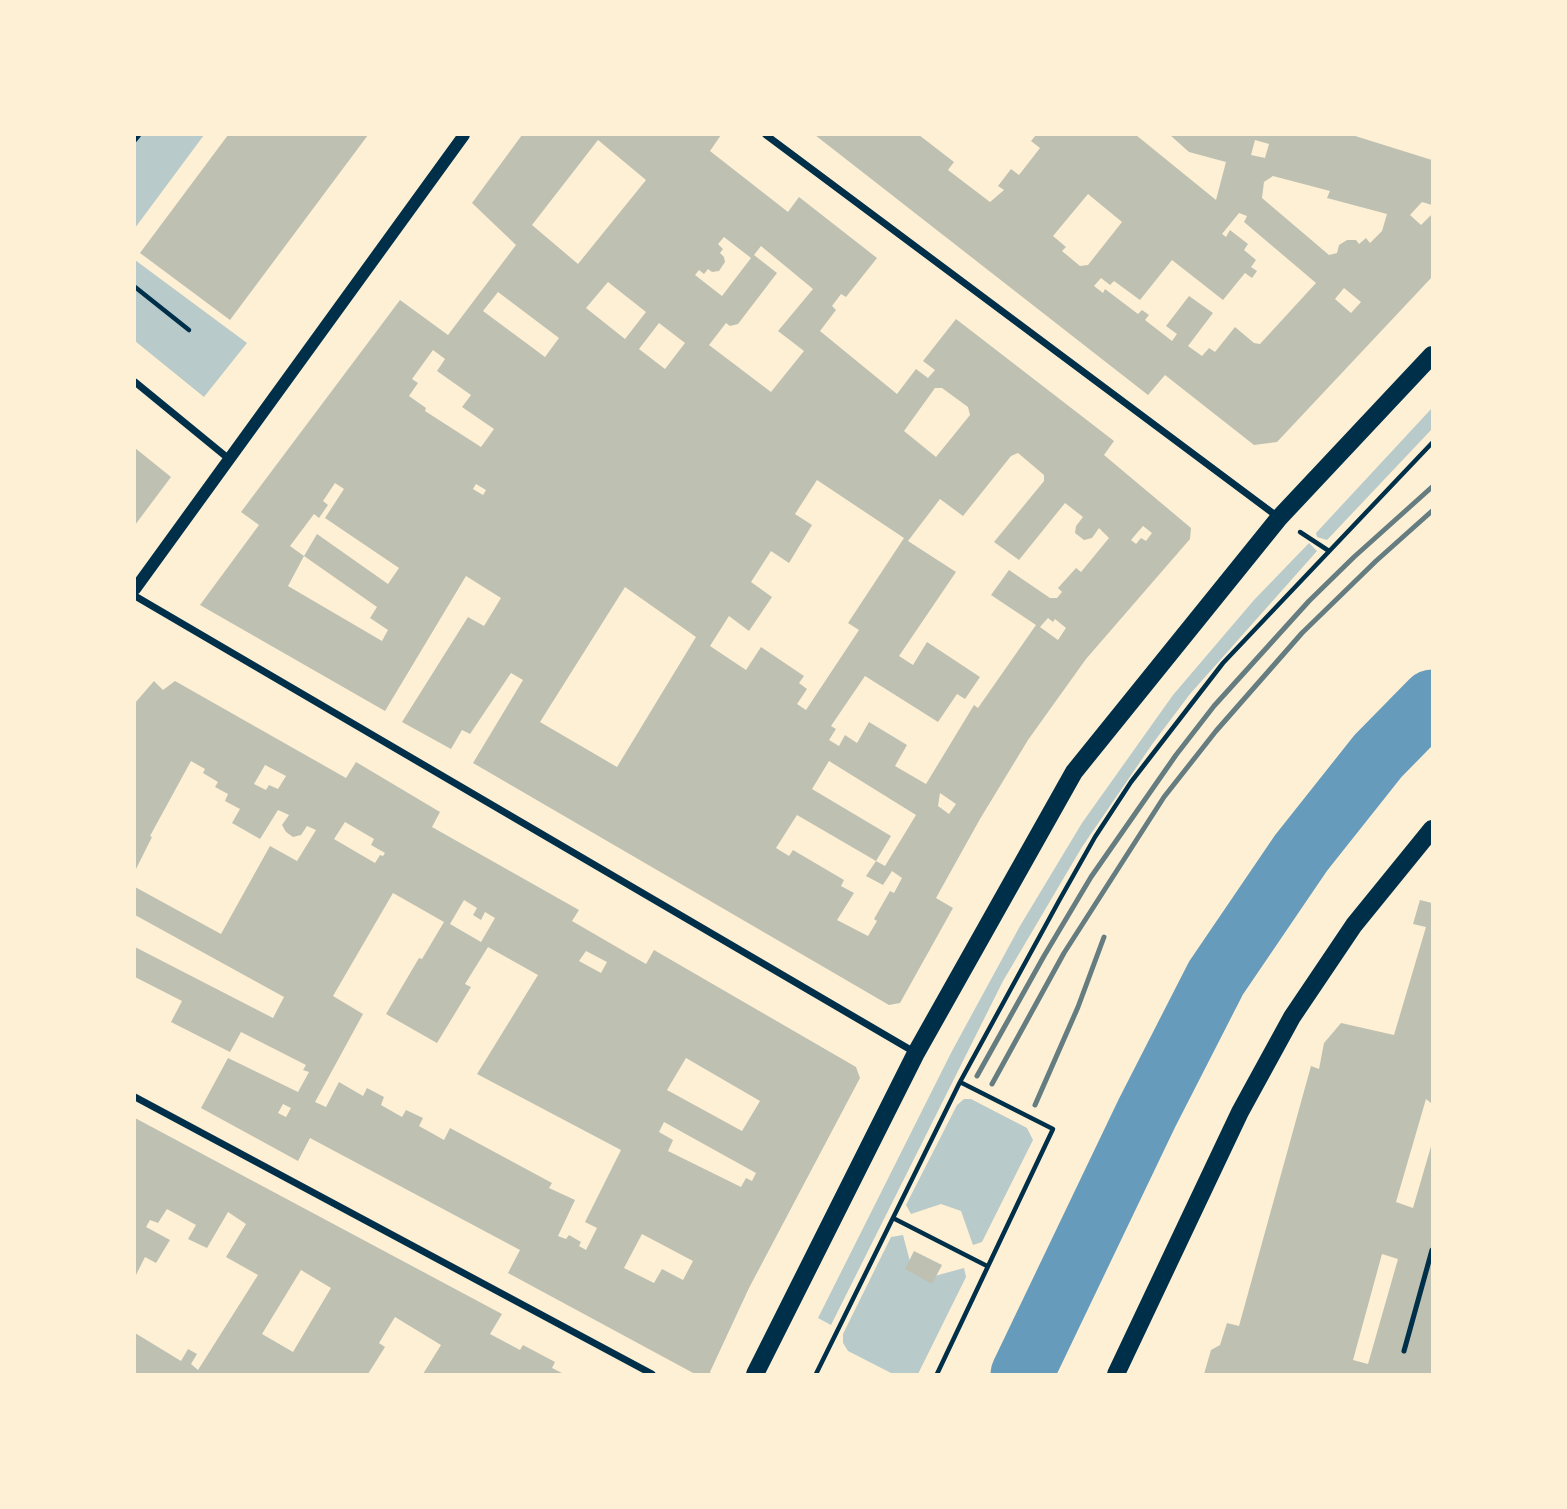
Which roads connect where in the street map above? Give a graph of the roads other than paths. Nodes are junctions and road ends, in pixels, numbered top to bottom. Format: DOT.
graph roads {
  1 [pos="464,135"];
  2 [pos="766,135"];
  3 [pos="1432,355"];
  4 [pos="135,382"];
  5 [pos="229,459"];
  6 [pos="1279,518"];
  7 [pos="135,589"];
  8 [pos="135,596"];
  9 [pos="1432,829"];
  10 [pos="916,1053"];
  11 [pos="135,1097"];
  12 [pos="1432,1250"];
  13 [pos="1404,1351"];
  14 [pos="652,1374"];
  15 [pos="755,1374"];
  16 [pos="1115,1374"];
  1 -- 5 [label="street"];
  2 -- 6 [label="street"];
  3 -- 6 [label="main road"];
  4 -- 5 [label="street"];
  5 -- 7 [label="street"];
  6 -- 10 [label="main road"];
  8 -- 10 [label="street"];
  9 -- 16 [label="main road"];
  10 -- 15 [label="main road"];
  11 -- 14 [label="street"];
  12 -- 13 [label="lane"];
}
